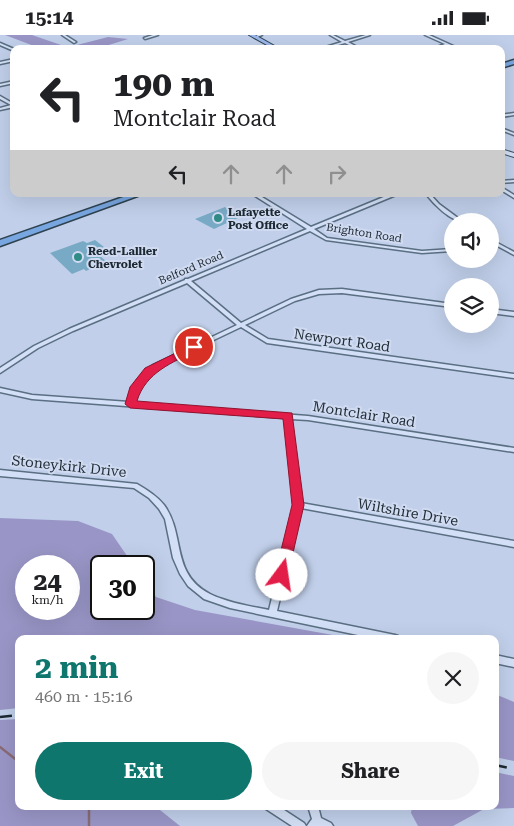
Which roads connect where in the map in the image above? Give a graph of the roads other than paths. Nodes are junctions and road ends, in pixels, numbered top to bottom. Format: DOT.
graph roads {
  1 [pos="64,35"];
  2 [pos="157,35"];
  3 [pos="261,35"];
  4 [pos="331,35"];
  5 [pos="369,35"];
  6 [pos="426,35"];
  7 [pos="253,36"];
  8 [pos="145,38"];
  9 [pos="75,42"];
  10 [pos="345,42"];
  11 [pos="448,44"];
  12 [pos="270,45"];
  13 [pos="334,45"];
  14 [pos="351,45"];
  15 [pos="130,197"];
  16 [pos="259,197"];
  17 [pos="387,197"];
  18 [pos="430,197"];
  19 [pos="448,213"];
  20 [pos="308,229"];
  21 [pos="0,243"];
  22 [pos="499,245"];
  23 [pos="444,251"];
  24 [pos="514,254"];
  25 [pos="186,280"];
  26 [pos="444,305"];
  27 [pos="499,312"];
  28 [pos="514,314"];
  29 [pos="241,325"];
  30 [pos="0,371"];
  31 [pos="514,376"];
  32 [pos="0,390"];
  33 [pos="130,404"];
  34 [pos="288,416"];
  35 [pos="514,450"];
  36 [pos="0,473"];
  37 [pos="298,505"];
  38 [pos="514,544"];
  39 [pos="272,614"];
  40 [pos="375,635"];
  41 [pos="499,660"];
  42 [pos="514,663"];
  43 [pos="275,810"];
  44 [pos="313,810"];
  45 [pos="314,823"];
  46 [pos="301,826"];
  47 [pos="328,826"];
  1 -- 9 [label="street"];
  2 -- 8 [label="street"];
  3 -- 7 [label="street"];
  4 -- 10 [label="street"];
  5 -- 10 [label="street"];
  6 -- 11 [label="street"];
  7 -- 12 [label="main road"];
  10 -- 13 [label="street"];
  10 -- 14 [label="street"];
  15 -- 21 [label="highway"];
  16 -- 20 [label="street, Brighton Road"];
  17 -- 20 [label="street, Belford Road"];
  18 -- 19 [label="street"];
  20 -- 23 [label="street, Brighton Road"];
  20 -- 25 [label="street, Belford Road"];
  22 -- 24 [label="street"];
  25 -- 29 [label="street, Newport Road"];
  25 -- 30 [label="street, Belford Road"];
  26 -- 29 [label="street"];
  27 -- 28 [label="street"];
  29 -- 31 [label="street, Newport Road"];
  29 -- 33 [label="street"];
  32 -- 33 [label="street, Montclair Road"];
  33 -- 34 [label="street, Montclair Road"];
  34 -- 35 [label="street, Montclair Road"];
  34 -- 37 [label="street"];
  36 -- 39 [label="street, Stoneykirk Drive"];
  37 -- 38 [label="street, Wiltshire Drive"];
  37 -- 39 [label="street"];
  39 -- 40 [label="street, Stoneykirk Drive"];
  41 -- 42 [label="street"];
  43 -- 46 [label="street"];
  44 -- 45 [label="street"];
  45 -- 47 [label="street"];
}
